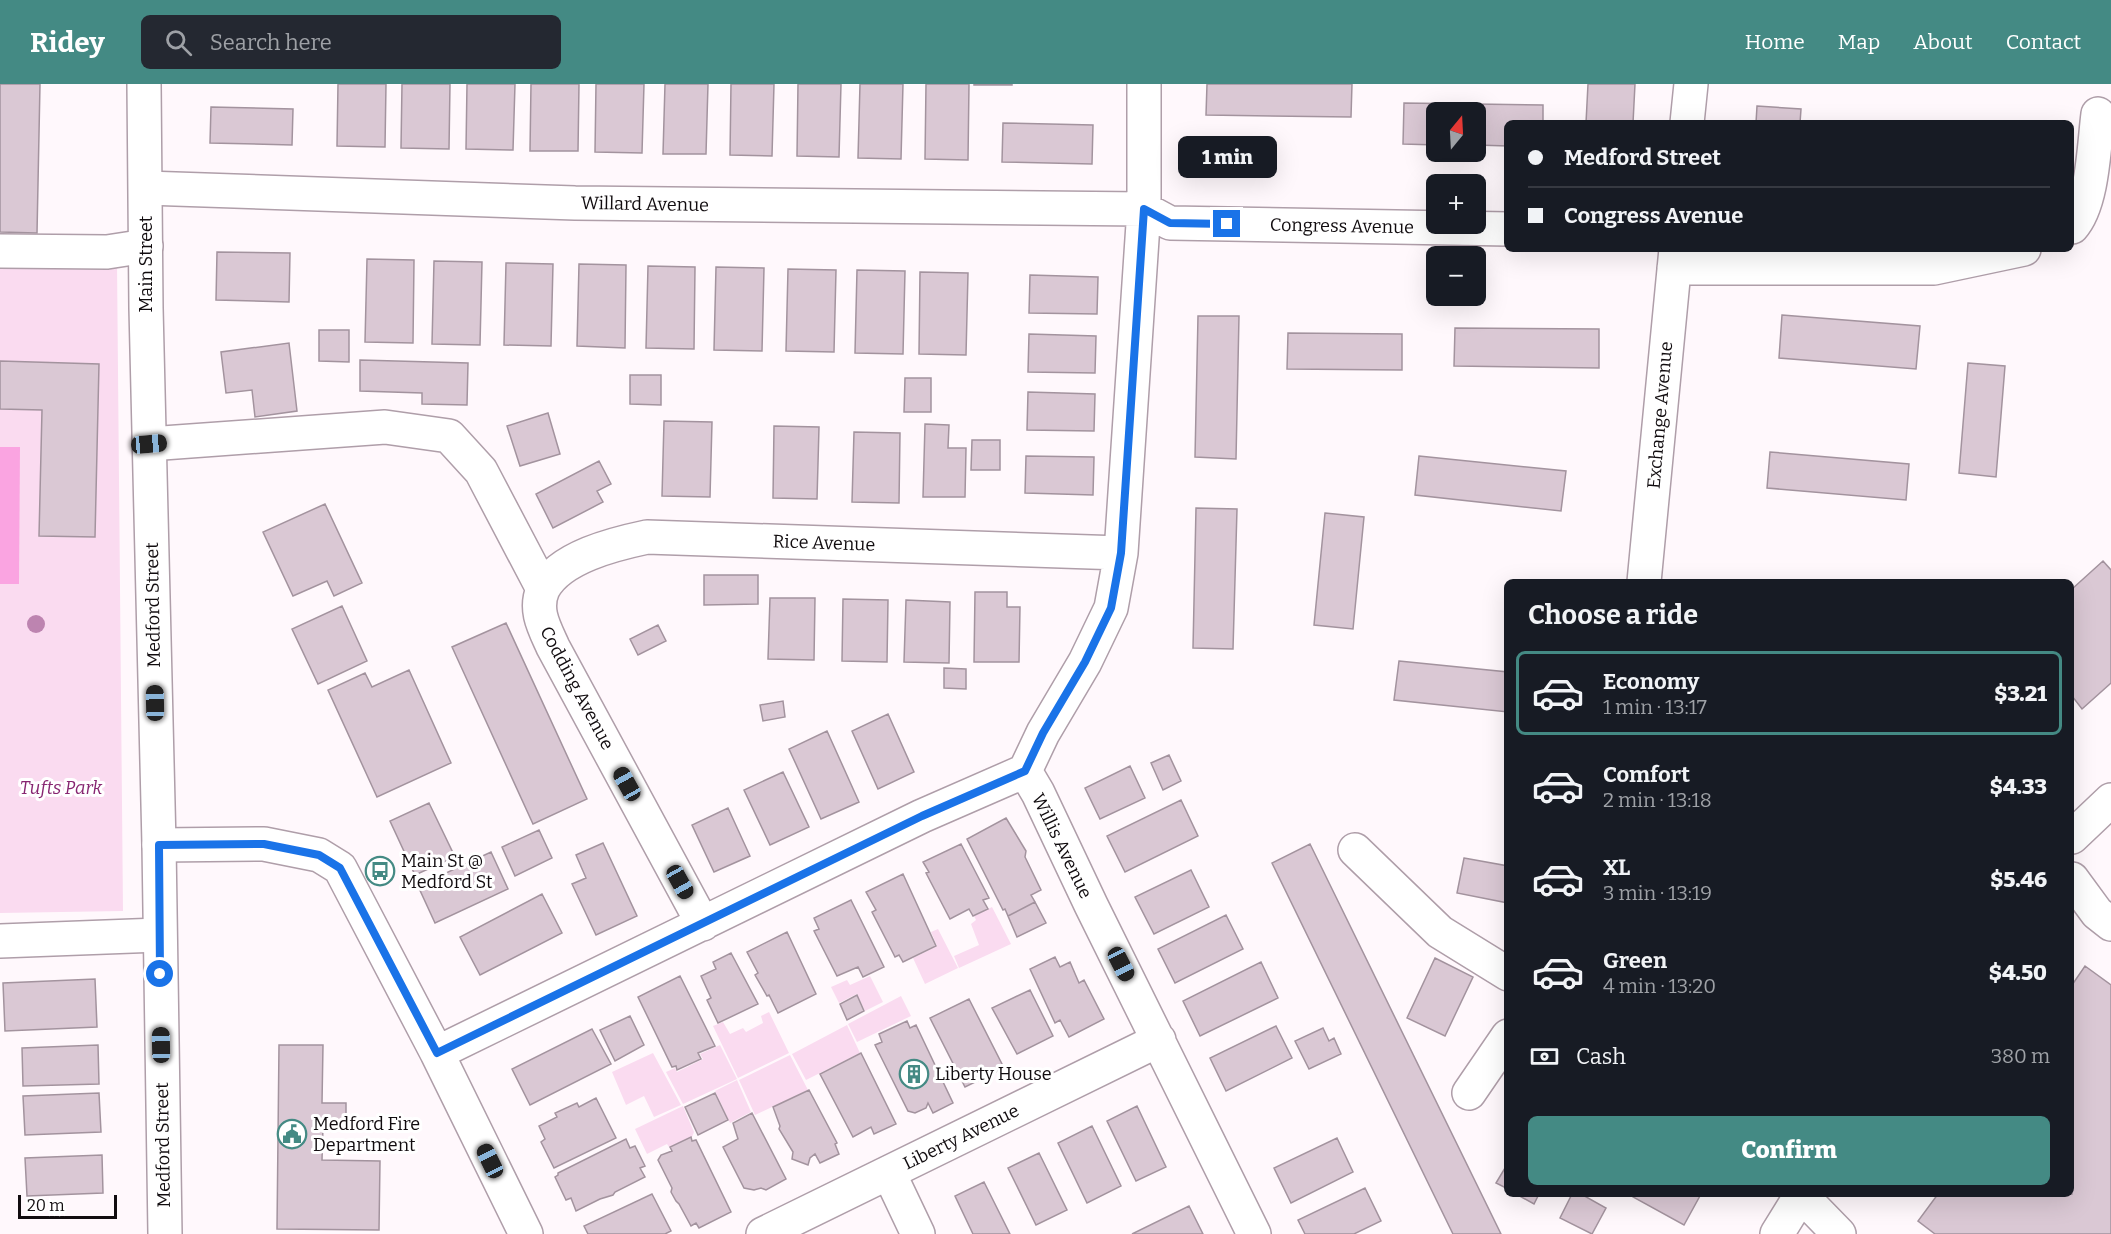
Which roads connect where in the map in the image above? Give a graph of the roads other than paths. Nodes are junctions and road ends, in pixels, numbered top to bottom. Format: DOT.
graph roads {
  1 [pos="144,84"];
  2 [pos="1144,84"];
  3 [pos="1690,84"];
  4 [pos="2098,114"];
  5 [pos="1687,120"];
  6 [pos="146,188"];
  7 [pos="1144,209"];
  8 [pos="2074,225"];
  9 [pos="1504,229"];
  10 [pos="146,246"];
  11 [pos="0,251"];
  12 [pos="2010,252"];
  13 [pos="1675,258"];
  14 [pos="149,444"];
  15 [pos="1121,553"];
  16 [pos="1644,579"];
  17 [pos="543,589"];
  18 [pos="1025,771"];
  19 [pos="2111,800"];
  20 [pos="2074,835"];
  21 [pos="159,845"];
  22 [pos="1355,850"];
  23 [pos="2074,882"];
  24 [pos="703,924"];
  25 [pos="2111,924"];
  26 [pos="159,935"];
  27 [pos="0,941"];
  28 [pos="1504,972"];
  29 [pos="1159,1040"];
  30 [pos="1504,1042"];
  31 [pos="437,1053"];
  32 [pos="1469,1093"];
  33 [pos="889,1173"];
  34 [pos="1799,1197"];
  35 [pos="1804,1197"];
  36 [pos="165,1234"];
  37 [pos="526,1234"];
  38 [pos="763,1234"];
  39 [pos="918,1234"];
  40 [pos="1254,1234"];
  41 [pos="1777,1234"];
  42 [pos="1839,1234"];
  1 -- 6 [label="street, Main Street"];
  2 -- 7 [label="street, Willis Avenue"];
  3 -- 5 [label="street"];
  4 -- 8 [label="street"];
  6 -- 7 [label="street, Willard Avenue"];
  6 -- 10 [label="street, Main Street"];
  7 -- 9 [label="street, Congress Avenue"];
  7 -- 15 [label="street, Willis Avenue"];
  10 -- 11 [label="street"];
  10 -- 14 [label="street, Main Street"];
  12 -- 13 [label="street"];
  13 -- 16 [label="street, Exchange Avenue"];
  14 -- 17 [label="street"];
  14 -- 21 [label="street, Medford Street"];
  15 -- 17 [label="street, Rice Avenue"];
  15 -- 18 [label="street, Willis Avenue"];
  17 -- 24 [label="street, Codding Avenue"];
  18 -- 24 [label="street"];
  18 -- 29 [label="street, Willis Avenue"];
  19 -- 20 [label="street"];
  21 -- 26 [label="street, Medford Street"];
  21 -- 31 [label="street"];
  22 -- 28 [label="street"];
  23 -- 25 [label="street"];
  24 -- 31 [label="street"];
  26 -- 27 [label="street"];
  26 -- 36 [label="street, Medford Street"];
  29 -- 33 [label="street, Liberty Avenue"];
  29 -- 40 [label="street, Willis Avenue"];
  30 -- 32 [label="street"];
  31 -- 37 [label="street"];
  33 -- 38 [label="street, Liberty Avenue"];
  33 -- 39 [label="street"];
  34 -- 41 [label="street"];
  35 -- 42 [label="street"];
}
